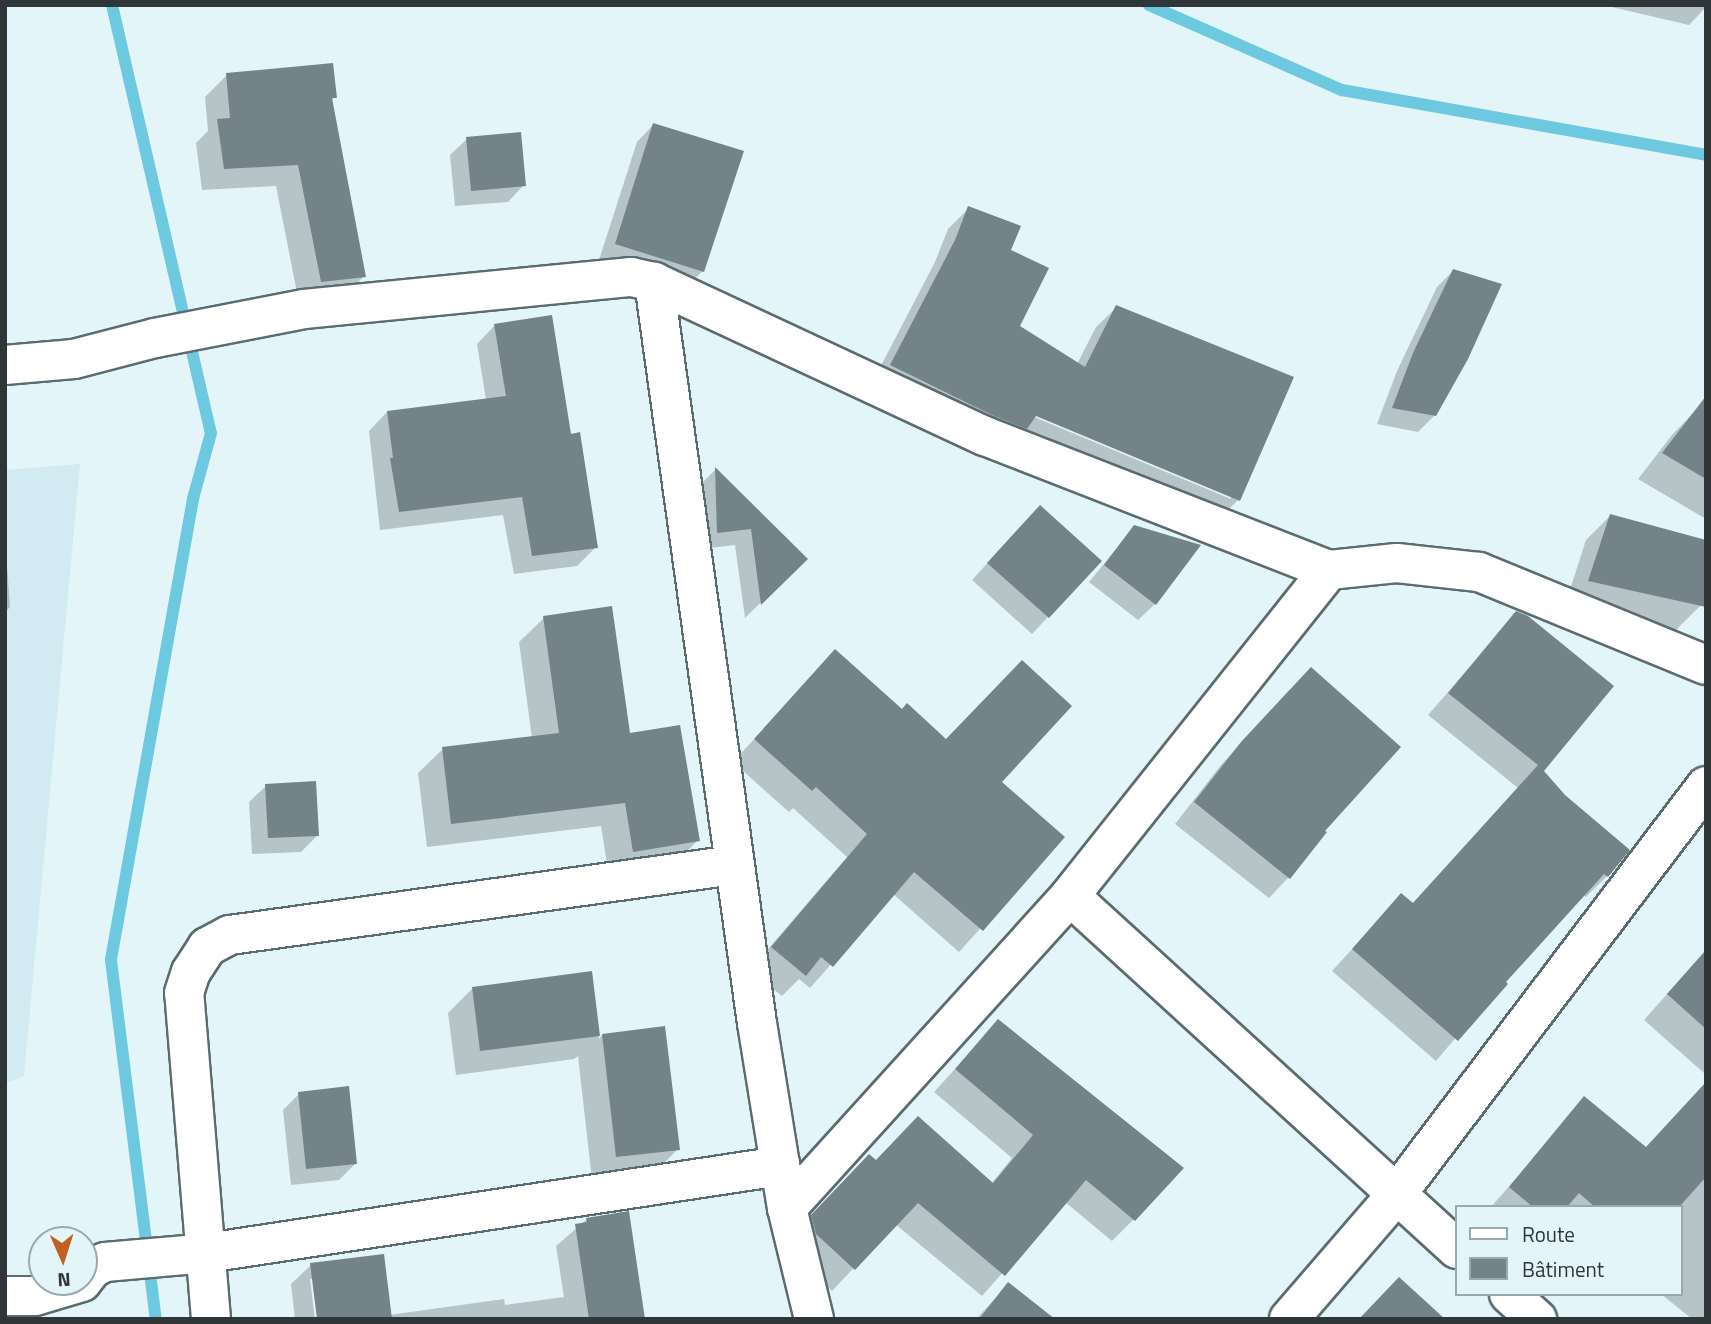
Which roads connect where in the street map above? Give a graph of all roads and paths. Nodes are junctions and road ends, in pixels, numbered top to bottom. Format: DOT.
graph roads {
  1 [pos="654,282"];
  2 [pos="5,365"];
  3 [pos="1329,569"];
  4 [pos="1706,665"];
  5 [pos="1706,786"];
  6 [pos="734,865"];
  7 [pos="1070,896"];
  8 [pos="780,1166"];
  9 [pos="1396,1195"];
  10 [pos="786,1208"];
  11 [pos="1456,1248"];
  12 [pos="206,1253"];
  13 [pos="98,1266"];
  14 [pos="5,1296"];
  15 [pos="28,1296"];
  16 [pos="1511,1296"];
  17 [pos="211,1319"];
  18 [pos="814,1319"];
  19 [pos="1289,1319"];
  20 [pos="1537,1319"];
  1 -- 2 [label="street"];
  1 -- 3 [label="street"];
  1 -- 6 [label="street"];
  3 -- 4 [label="street"];
  3 -- 7 [label="street"];
  5 -- 9 [label="street"];
  6 -- 8 [label="street"];
  6 -- 12 [label="street"];
  7 -- 9 [label="street"];
  7 -- 10 [label="street"];
  8 -- 10 [label="street"];
  8 -- 12 [label="street"];
  9 -- 11 [label="street"];
  9 -- 19 [label="street"];
  10 -- 18 [label="street"];
  12 -- 13 [label="street"];
  12 -- 17 [label="street"];
  14 -- 15 [label="street"];
  16 -- 20 [label="street"];
}
